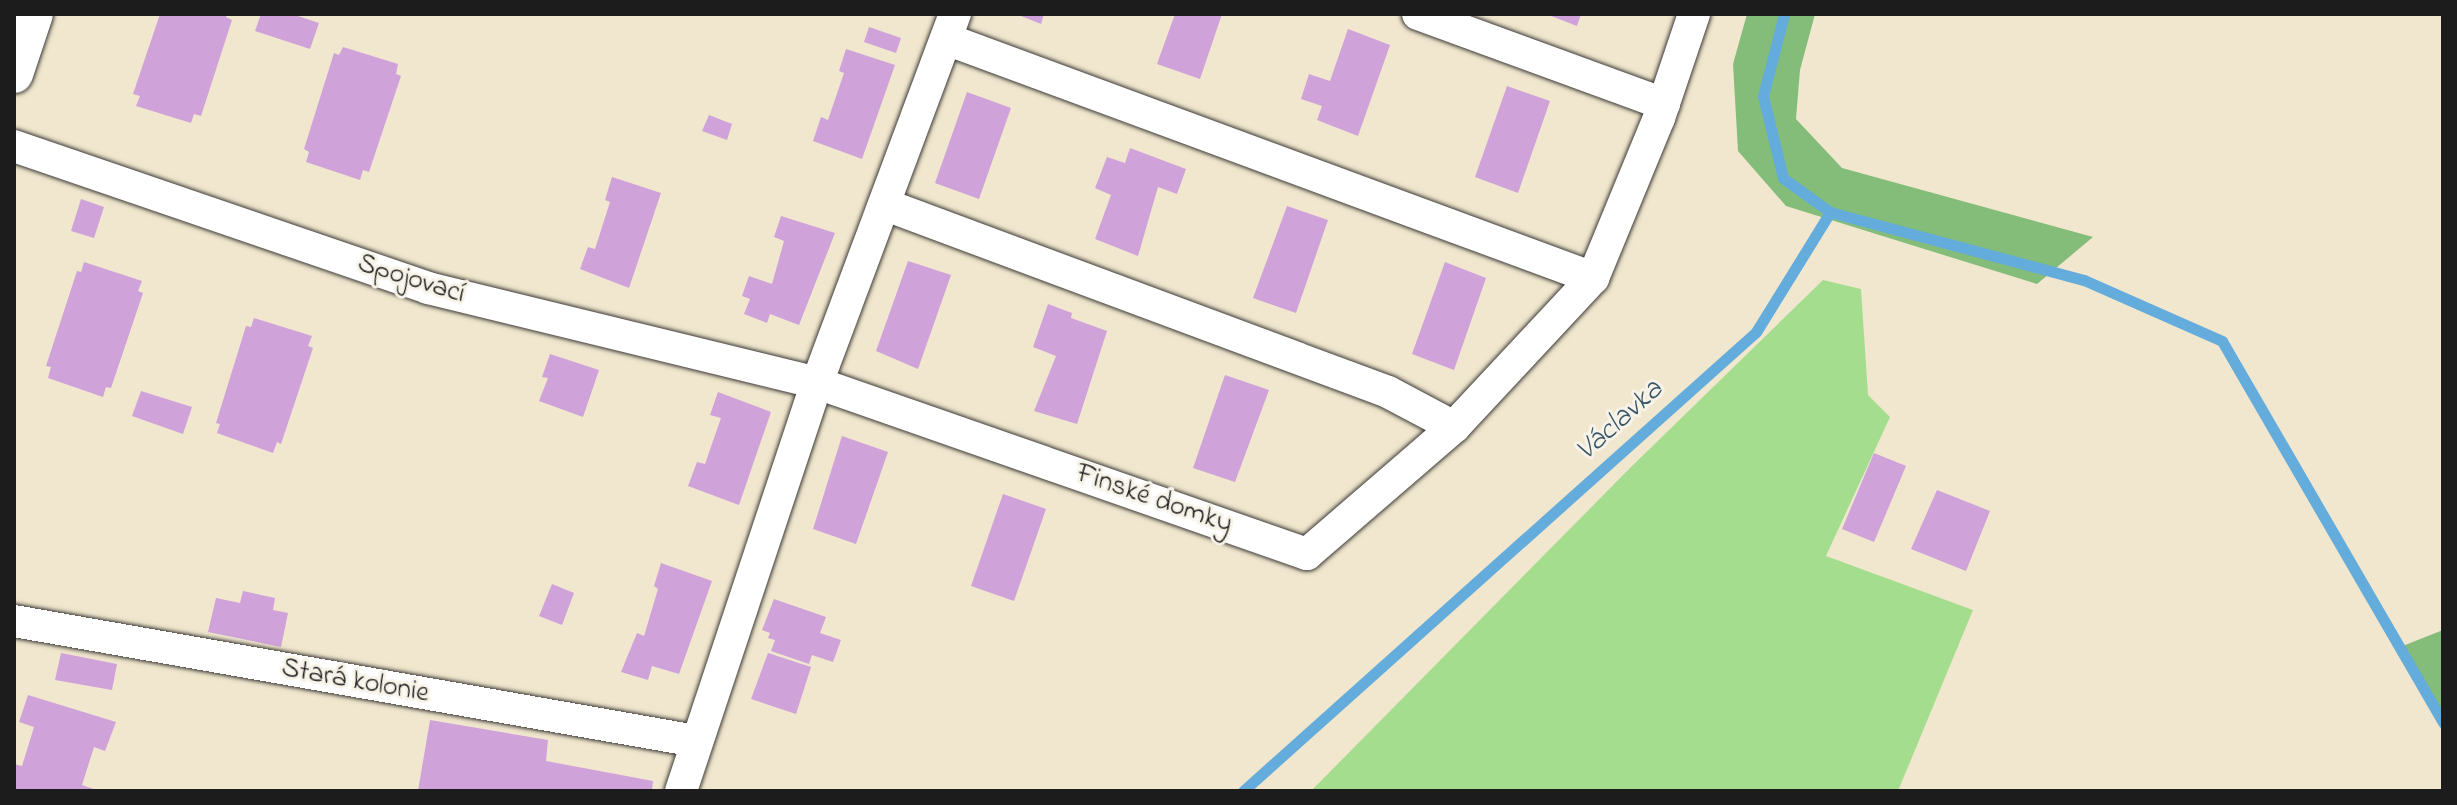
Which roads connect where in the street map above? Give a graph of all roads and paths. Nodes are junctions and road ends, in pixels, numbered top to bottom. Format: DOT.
graph roads {
  1 [pos="34,14"];
  2 [pos="1418,14"];
  3 [pos="1694,14"];
  4 [pos="950,26"];
  5 [pos="14,74"];
  6 [pos="1664,104"];
  7 [pos="14,146"];
  8 [pos="886,205"];
  9 [pos="1593,278"];
  10 [pos="817,383"];
  11 [pos="1454,427"];
  12 [pos="14,621"];
  13 [pos="696,741"];
  14 [pos="681,791"];
  1 -- 5 [label="street"];
  2 -- 6 [label="street"];
  3 -- 6 [label="street, Finské domky"];
  4 -- 8 [label="street"];
  4 -- 9 [label="street"];
  6 -- 9 [label="street, Finské domky"];
  7 -- 10 [label="street, Spojovací"];
  8 -- 10 [label="street"];
  8 -- 11 [label="street"];
  9 -- 11 [label="street, Finské domky"];
  10 -- 11 [label="street, Finské domky"];
  10 -- 13 [label="street"];
  12 -- 13 [label="street, Stará kolonie"];
  13 -- 14 [label="street"];
}
